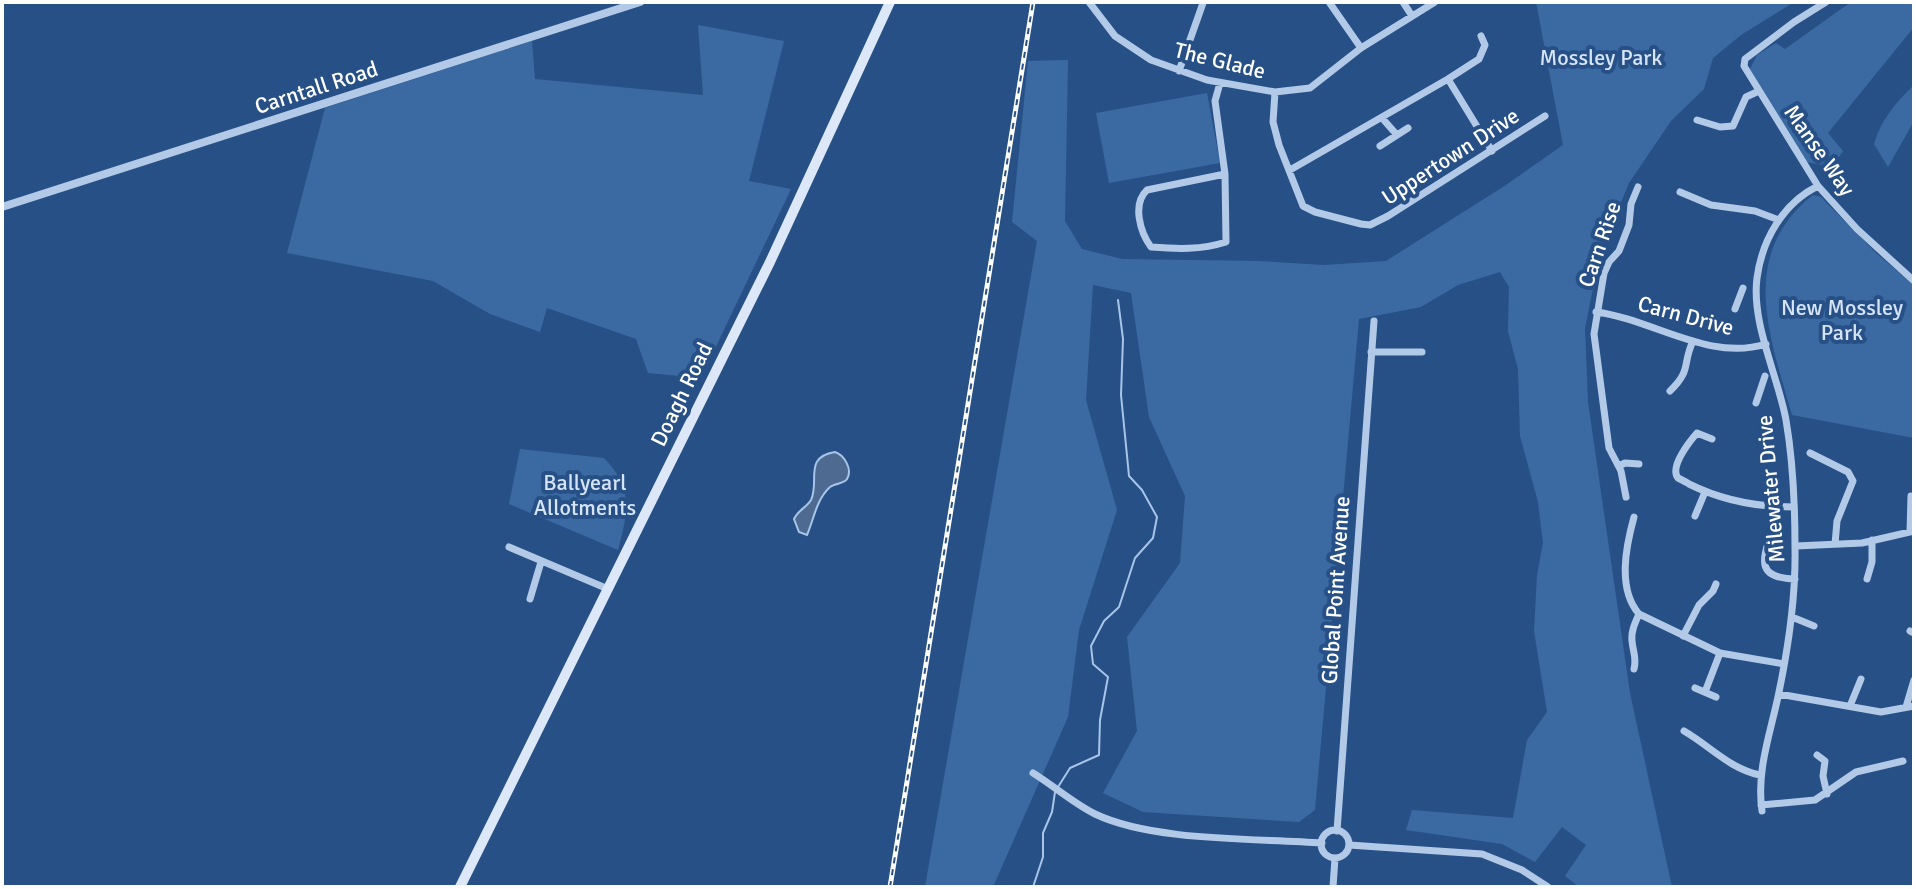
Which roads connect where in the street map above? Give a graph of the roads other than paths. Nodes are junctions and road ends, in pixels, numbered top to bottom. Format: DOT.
graph roads {
  1 [pos="640,2"];
  2 [pos="890,2"];
  3 [pos="1089,2"];
  4 [pos="1329,2"];
  5 [pos="1403,2"];
  6 [pos="1435,2"];
  7 [pos="1826,2"];
  8 [pos="1203,3"];
  9 [pos="1412,16"];
  10 [pos="1481,36"];
  11 [pos="1361,48"];
  12 [pos="1179,71"];
  13 [pos="1448,79"];
  14 [pos="1220,83"];
  15 [pos="1759,91"];
  16 [pos="1275,92"];
  17 [pos="1545,116"];
  18 [pos="1382,118"];
  19 [pos="1697,120"];
  20 [pos="1408,128"];
  21 [pos="1397,135"];
  22 [pos="1380,146"];
  23 [pos="1492,151"];
  24 [pos="1290,170"];
  25 [pos="1225,174"];
  26 [pos="1818,186"];
  27 [pos="1638,187"];
  28 [pos="1680,192"];
  29 [pos="2,207"];
  30 [pos="1779,220"];
  31 [pos="1914,281"];
  32 [pos="1756,299"];
  33 [pos="1735,309"];
  34 [pos="1596,312"];
  35 [pos="1374,321"];
  36 [pos="1693,341"];
  37 [pos="1766,344"];
  38 [pos="1371,352"];
  39 [pos="1422,352"];
  40 [pos="1765,376"];
  41 [pos="1778,390"];
  42 [pos="1670,391"];
  43 [pos="1759,392"];
  44 [pos="1756,403"];
  45 [pos="1712,439"];
  46 [pos="1810,453"];
  47 [pos="1639,464"];
  48 [pos="1619,466"];
  49 [pos="1705,492"];
  50 [pos="1911,496"];
  51 [pos="1626,497"];
  52 [pos="1794,507"];
  53 [pos="1695,516"];
  54 [pos="1634,517"];
  55 [pos="1773,528"];
  56 [pos="1912,532"];
  57 [pos="1872,540"];
  58 [pos="1835,544"];
  59 [pos="1796,546"];
  60 [pos="509,547"];
  61 [pos="541,562"];
  62 [pos="1795,579"];
  63 [pos="1867,579"];
  64 [pos="1716,584"];
  65 [pos="608,589"];
  66 [pos="530,599"];
  67 [pos="1639,614"];
  68 [pos="1792,617"];
  69 [pos="1814,626"];
  70 [pos="1683,636"];
  71 [pos="1720,653"];
  72 [pos="1784,664"];
  73 [pos="1634,669"];
  74 [pos="1861,679"];
  75 [pos="1914,680"];
  76 [pos="1695,688"];
  77 [pos="1705,692"];
  78 [pos="1779,694"];
  79 [pos="1716,697"];
  80 [pos="1850,706"];
  81 [pos="1910,706"];
  82 [pos="1684,731"];
  83 [pos="1817,755"];
  84 [pos="1903,761"];
  85 [pos="1033,773"];
  86 [pos="1760,775"];
  87 [pos="1827,794"];
  88 [pos="1337,831"];
  89 [pos="1322,843"];
  90 [pos="1349,845"];
  91 [pos="1335,858"];
  92 [pos="459,887"];
  93 [pos="1333,887"];
  94 [pos="1548,887"];
  1 -- 29 [label="street, Carntall Road"];
  2 -- 65 [label="main road, Doagh Road"];
  3 -- 12 [label="street, The Glade"];
  4 -- 11 [label="street"];
  5 -- 9 [label="street"];
  6 -- 9 [label="street, The Glade"];
  7 -- 15 [label="street, Manse Way"];
  8 -- 12 [label="street"];
  9 -- 11 [label="street, The Glade"];
  10 -- 13 [label="street"];
  11 -- 16 [label="street, The Glade"];
  12 -- 14 [label="street, The Glade"];
  13 -- 18 [label="street"];
  13 -- 23 [label="street"];
  14 -- 16 [label="street, The Glade"];
  14 -- 25 [label="street"];
  15 -- 19 [label="street"];
  15 -- 26 [label="street, Manse Way"];
  16 -- 24 [label="street, Uppertown Drive"];
  17 -- 23 [label="street, Uppertown Drive"];
  18 -- 21 [label="street"];
  18 -- 24 [label="street"];
  20 -- 21 [label="street"];
  21 -- 22 [label="street"];
  23 -- 24 [label="street, Uppertown Drive"];
  25 -- 25 [label="street"];
  26 -- 30 [label="street, Milewater Drive"];
  26 -- 31 [label="street, Manse Way"];
  27 -- 34 [label="street, Carn Rise"];
  28 -- 30 [label="street"];
  30 -- 32 [label="street, Milewater Drive"];
  32 -- 33 [label="street"];
  32 -- 37 [label="street, Milewater Drive"];
  34 -- 36 [label="street, Carn Drive"];
  34 -- 48 [label="street, Carn Rise"];
  35 -- 38 [label="street, Global Point Avenue"];
  36 -- 37 [label="street, Carn Drive"];
  36 -- 42 [label="street"];
  37 -- 41 [label="street, Milewater Drive"];
  38 -- 39 [label="street"];
  38 -- 88 [label="street, Global Point Avenue"];
  40 -- 43 [label="street"];
  41 -- 43 [label="street"];
  41 -- 52 [label="street, Milewater Drive"];
  43 -- 44 [label="street"];
  45 -- 49 [label="street"];
  46 -- 58 [label="street"];
  47 -- 48 [label="street"];
  48 -- 51 [label="street, Carn Rise"];
  49 -- 52 [label="street"];
  49 -- 53 [label="street"];
  50 -- 56 [label="street"];
  52 -- 59 [label="street, Milewater Drive"];
  54 -- 67 [label="street"];
  55 -- 62 [label="street"];
  56 -- 57 [label="street"];
  57 -- 58 [label="street"];
  57 -- 63 [label="street"];
  58 -- 59 [label="street"];
  59 -- 62 [label="street, Milewater Drive"];
  60 -- 61 [label="street"];
  61 -- 65 [label="street"];
  61 -- 66 [label="street"];
  62 -- 68 [label="street, Milewater Drive"];
  64 -- 70 [label="street"];
  65 -- 92 [label="main road, Doagh Road"];
  67 -- 70 [label="street"];
  67 -- 73 [label="street"];
  68 -- 69 [label="street"];
  68 -- 72 [label="street, Milewater Drive"];
  70 -- 71 [label="street"];
  71 -- 72 [label="street"];
  71 -- 77 [label="street"];
  72 -- 78 [label="street, Milewater Drive"];
  74 -- 80 [label="street"];
  75 -- 81 [label="street"];
  76 -- 77 [label="street"];
  77 -- 79 [label="street"];
  78 -- 80 [label="street"];
  78 -- 86 [label="street, Milewater Drive"];
  80 -- 81 [label="street"];
  82 -- 86 [label="street"];
  83 -- 87 [label="street"];
  84 -- 87 [label="street"];
  85 -- 89 [label="street"];
  86 -- 87 [label="street, Milewater Drive"];
  88 -- 89 [label="street"];
  88 -- 90 [label="street"];
  89 -- 91 [label="street"];
  90 -- 91 [label="street"];
  90 -- 94 [label="street"];
  91 -- 93 [label="street"];
}
